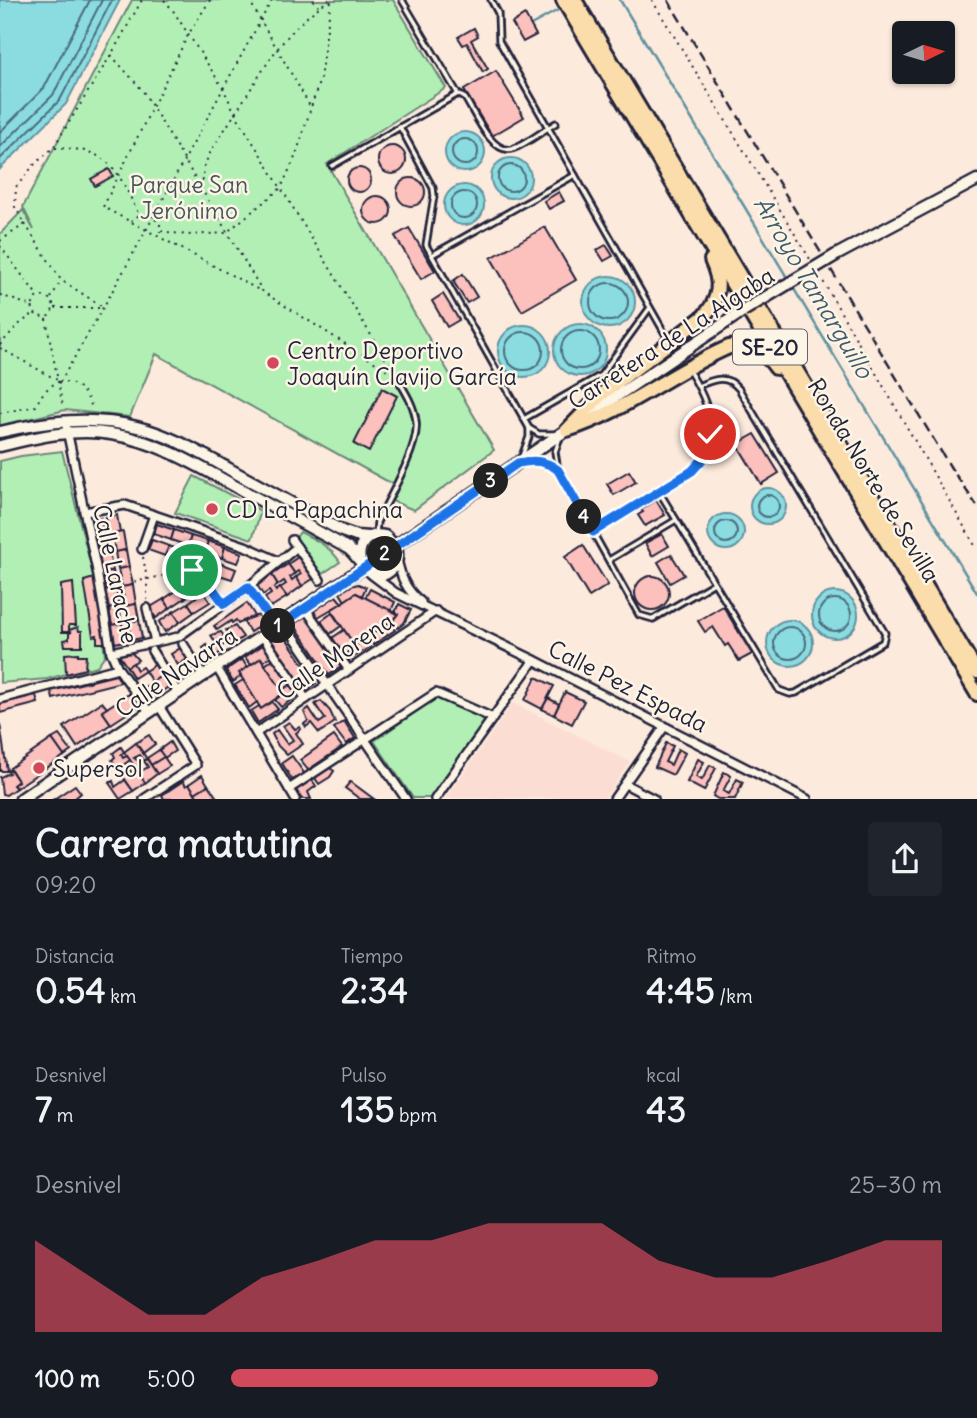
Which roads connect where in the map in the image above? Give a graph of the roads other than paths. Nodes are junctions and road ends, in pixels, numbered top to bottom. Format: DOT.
graph roads {
  1 [pos="402,0"];
  2 [pos="491,0"];
  3 [pos="563,0"];
  4 [pos="575,0"];
  5 [pos="458,94"];
  6 [pos="556,122"];
  7 [pos="400,127"];
  8 [pos="548,127"];
  9 [pos="332,166"];
  10 [pos="575,174"];
  11 [pos="670,179"];
  12 [pos="977,180"];
  13 [pos="432,256"];
  14 [pos="649,309"];
  15 [pos="668,339"];
  16 [pos="691,374"];
  17 [pos="397,376"];
  18 [pos="698,386"];
  19 [pos="524,419"];
  20 [pos="65,421"];
  21 [pos="528,428"];
  22 [pos="0,432"];
  23 [pos="564,432"];
  24 [pos="66,434"];
  25 [pos="0,446"];
  26 [pos="834,455"];
  27 [pos="518,463"];
  28 [pos="558,470"];
  29 [pos="660,493"];
  30 [pos="84,512"];
  31 [pos="154,515"];
  32 [pos="677,520"];
  33 [pos="419,531"];
  34 [pos="593,532"];
  35 [pos="377,536"];
  36 [pos="292,540"];
  37 [pos="297,547"];
  38 [pos="396,547"];
  39 [pos="142,549"];
  40 [pos="397,559"];
  41 [pos="608,560"];
  42 [pos="278,561"];
  43 [pos="364,567"];
  44 [pos="201,574"];
  45 [pos="320,580"];
  46 [pos="714,582"];
  47 [pos="248,587"];
  48 [pos="224,604"];
  49 [pos="147,608"];
  50 [pos="305,608"];
  51 [pos="433,610"];
  52 [pos="280,625"];
  53 [pos="263,636"];
  54 [pos="181,641"];
  55 [pos="151,646"];
  56 [pos="111,652"];
  57 [pos="534,660"];
  58 [pos="118,668"];
  59 [pos="217,668"];
  60 [pos="349,670"];
  61 [pos="977,672"];
  62 [pos="204,677"];
  63 [pos="327,684"];
  64 [pos="178,694"];
  65 [pos="977,694"];
  66 [pos="0,699"];
  67 [pos="306,699"];
  68 [pos="159,706"];
  69 [pos="150,713"];
  70 [pos="493,718"];
  71 [pos="665,726"];
  72 [pos="256,733"];
  73 [pos="365,739"];
  74 [pos="43,784"];
  75 [pos="625,784"];
  76 [pos="289,789"];
  77 [pos="21,799"];
  78 [pos="36,799"];
  79 [pos="144,799"];
  80 [pos="295,799"];
  81 [pos="406,799"];
  82 [pos="435,799"];
  83 [pos="614,799"];
  84 [pos="654,799"];
  85 [pos="807,799"];
  1 -- 5 [label="lane"];
  2 -- 8 [label="lane"];
  3 -- 11 [label="highway, Ronda Norte de Sevilla / SE-20"];
  4 -- 61 [label="highway, Ronda Norte de Sevilla / SE-20"];
  5 -- 7 [label="lane"];
  5 -- 8 [label="lane"];
  6 -- 8 [label="lane"];
  7 -- 9 [label="lane"];
  7 -- 13 [label="lane"];
  8 -- 10 [label="lane"];
  10 -- 13 [label="lane"];
  10 -- 14 [label="lane"];
  11 -- 23 [label="highway"];
  11 -- 26 [label="highway, Ronda Norte de Sevilla / SE-20"];
  12 -- 23 [label="main road, Carretera de La Algaba, bridge"];
  13 -- 19 [label="lane"];
  14 -- 15 [label="lane"];
  14 -- 19 [label="lane"];
  16 -- 18 [label="lane"];
  17 -- 35 [label="lane"];
  18 -- 29 [label="lane"];
  18 -- 46 [label="lane"];
  19 -- 21 [label="lane"];
  20 -- 22 [label="main road"];
  20 -- 24 [label="street, Calle Larache"];
  20 -- 35 [label="main road"];
  21 -- 23 [label="lane"];
  21 -- 27 [label="lane"];
  23 -- 26 [label="highway"];
  23 -- 27 [label="main road, Carretera de La Algaba"];
  23 -- 28 [label="lane"];
  24 -- 25 [label="main road"];
  24 -- 30 [label="street, Calle Larache"];
  24 -- 43 [label="main road"];
  26 -- 65 [label="highway, Ronda Norte de Sevilla / SE-20"];
  27 -- 28 [label="lane"];
  27 -- 33 [label="main road, Carretera de La Algaba"];
  28 -- 34 [label="lane"];
  29 -- 32 [label="lane"];
  29 -- 34 [label="lane"];
  30 -- 31 [label="street"];
  30 -- 56 [label="street, Calle Larache"];
  31 -- 39 [label="street"];
  31 -- 42 [label="street"];
  32 -- 41 [label="lane"];
  32 -- 46 [label="lane"];
  33 -- 35 [label="main road"];
  33 -- 38 [label="main road, Carretera de La Algaba"];
  34 -- 41 [label="lane"];
  35 -- 38 [label="main road"];
  35 -- 43 [label="main road"];
  36 -- 37 [label="street"];
  37 -- 42 [label="street"];
  37 -- 45 [label="street"];
  38 -- 40 [label="main road"];
  38 -- 43 [label="main road, Carretera de La Algaba"];
  40 -- 43 [label="main road"];
  40 -- 51 [label="street, Calle Pez Espada"];
  41 -- 46 [label="lane"];
  42 -- 47 [label="street"];
  43 -- 50 [label="main road, Calle Navarra"];
  43 -- 51 [label="street, Calle Pez Espada"];
  44 -- 48 [label="street"];
  47 -- 48 [label="street"];
  47 -- 52 [label="street"];
  48 -- 54 [label="street"];
  49 -- 55 [label="street"];
  50 -- 52 [label="main road, Calle Navarra"];
  50 -- 60 [label="street"];
  51 -- 57 [label="street, Calle Pez Espada"];
  51 -- 60 [label="street, Calle Morena"];
  52 -- 53 [label="main road, Calle Navarra"];
  52 -- 63 [label="street"];
  53 -- 59 [label="main road, Calle Navarra"];
  53 -- 67 [label="street"];
  54 -- 55 [label="street"];
  54 -- 62 [label="street"];
  55 -- 56 [label="street"];
  55 -- 64 [label="street"];
  56 -- 58 [label="street, Calle Larache"];
  57 -- 70 [label="street"];
  57 -- 71 [label="street, Calle Pez Espada"];
  58 -- 66 [label="street"];
  58 -- 69 [label="street, Calle Larache"];
  59 -- 62 [label="main road, Calle Navarra"];
  59 -- 72 [label="street"];
  60 -- 63 [label="street, Calle Morena"];
  62 -- 64 [label="main road, Calle Navarra"];
  63 -- 67 [label="street, Calle Morena"];
  63 -- 73 [label="street"];
  64 -- 68 [label="main road, Calle Navarra"];
  67 -- 72 [label="street, Calle Morena"];
  68 -- 69 [label="main road, Calle Navarra"];
  68 -- 79 [label="street"];
  69 -- 74 [label="main road, Calle Navarra"];
  70 -- 73 [label="street"];
  70 -- 82 [label="street"];
  71 -- 75 [label="street"];
  71 -- 85 [label="street, Calle Pez Espada"];
  72 -- 76 [label="street"];
  73 -- 76 [label="street"];
  73 -- 81 [label="street"];
  74 -- 77 [label="main road, Calle Navarra"];
  74 -- 78 [label="main road"];
  75 -- 83 [label="street"];
  75 -- 84 [label="street"];
  76 -- 80 [label="street"];
}
